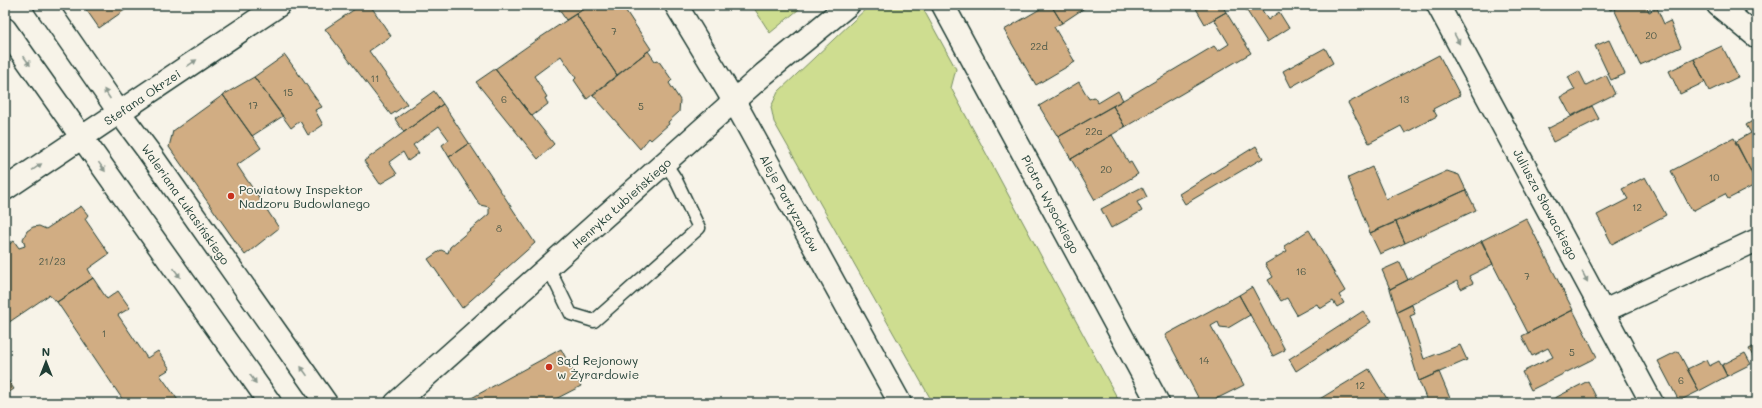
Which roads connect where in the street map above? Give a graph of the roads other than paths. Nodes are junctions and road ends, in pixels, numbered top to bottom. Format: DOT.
graph roads {
  1 [pos="45,5"];
  2 [pos="279,5"];
  3 [pos="676,5"];
  4 [pos="848,5"];
  5 [pos="943,5"];
  6 [pos="1438,5"];
  7 [pos="1718,5"];
  8 [pos="5,29"];
  9 [pos="1757,37"];
  10 [pos="734,101"];
  11 [pos="119,112"];
  12 [pos="82,138"];
  13 [pos="665,164"];
  14 [pos="5,188"];
  15 [pos="1757,240"];
  16 [pos="548,268"];
  17 [pos="1604,311"];
  18 [pos="270,403"];
  19 [pos="326,403"];
  20 [pos="396,403"];
  21 [pos="900,403"];
  22 [pos="1158,403"];
  23 [pos="1652,403"];
  11 -- 1 [label="street, Waleriana Łukasińskiego, one-way"];
  11 -- 2 [label="street, Stefana Okrzei, one-way"];
  3 -- 10 [label="street, Aleje Partyzantów"];
  4 -- 10 [label="street, Henryka Łubieńskiego"];
  5 -- 22 [label="street, Piotra Wysockiego"];
  6 -- 17 [label="street, Juliusza Słowackiego, one-way"];
  7 -- 9 [label="street"];
  8 -- 12 [label="street, one-way"];
  10 -- 13 [label="street, Henryka Łubieńskiego"];
  10 -- 21 [label="street, Aleje Partyzantów"];
  11 -- 12 [label="street, Stefana Okrzei"];
  19 -- 11 [label="street, Waleriana Łukasińskiego, one-way"];
  14 -- 12 [label="street, Stefana Okrzei, one-way"];
  12 -- 18 [label="street, one-way"];
  13 -- 16 [label="street, Henryka Łubieńskiego"];
  13 -- 16 [label="lane"];
  15 -- 17 [label="street"];
  16 -- 20 [label="street, Henryka Łubieńskiego"];
  17 -- 23 [label="street, Juliusza Słowackiego"];
}
